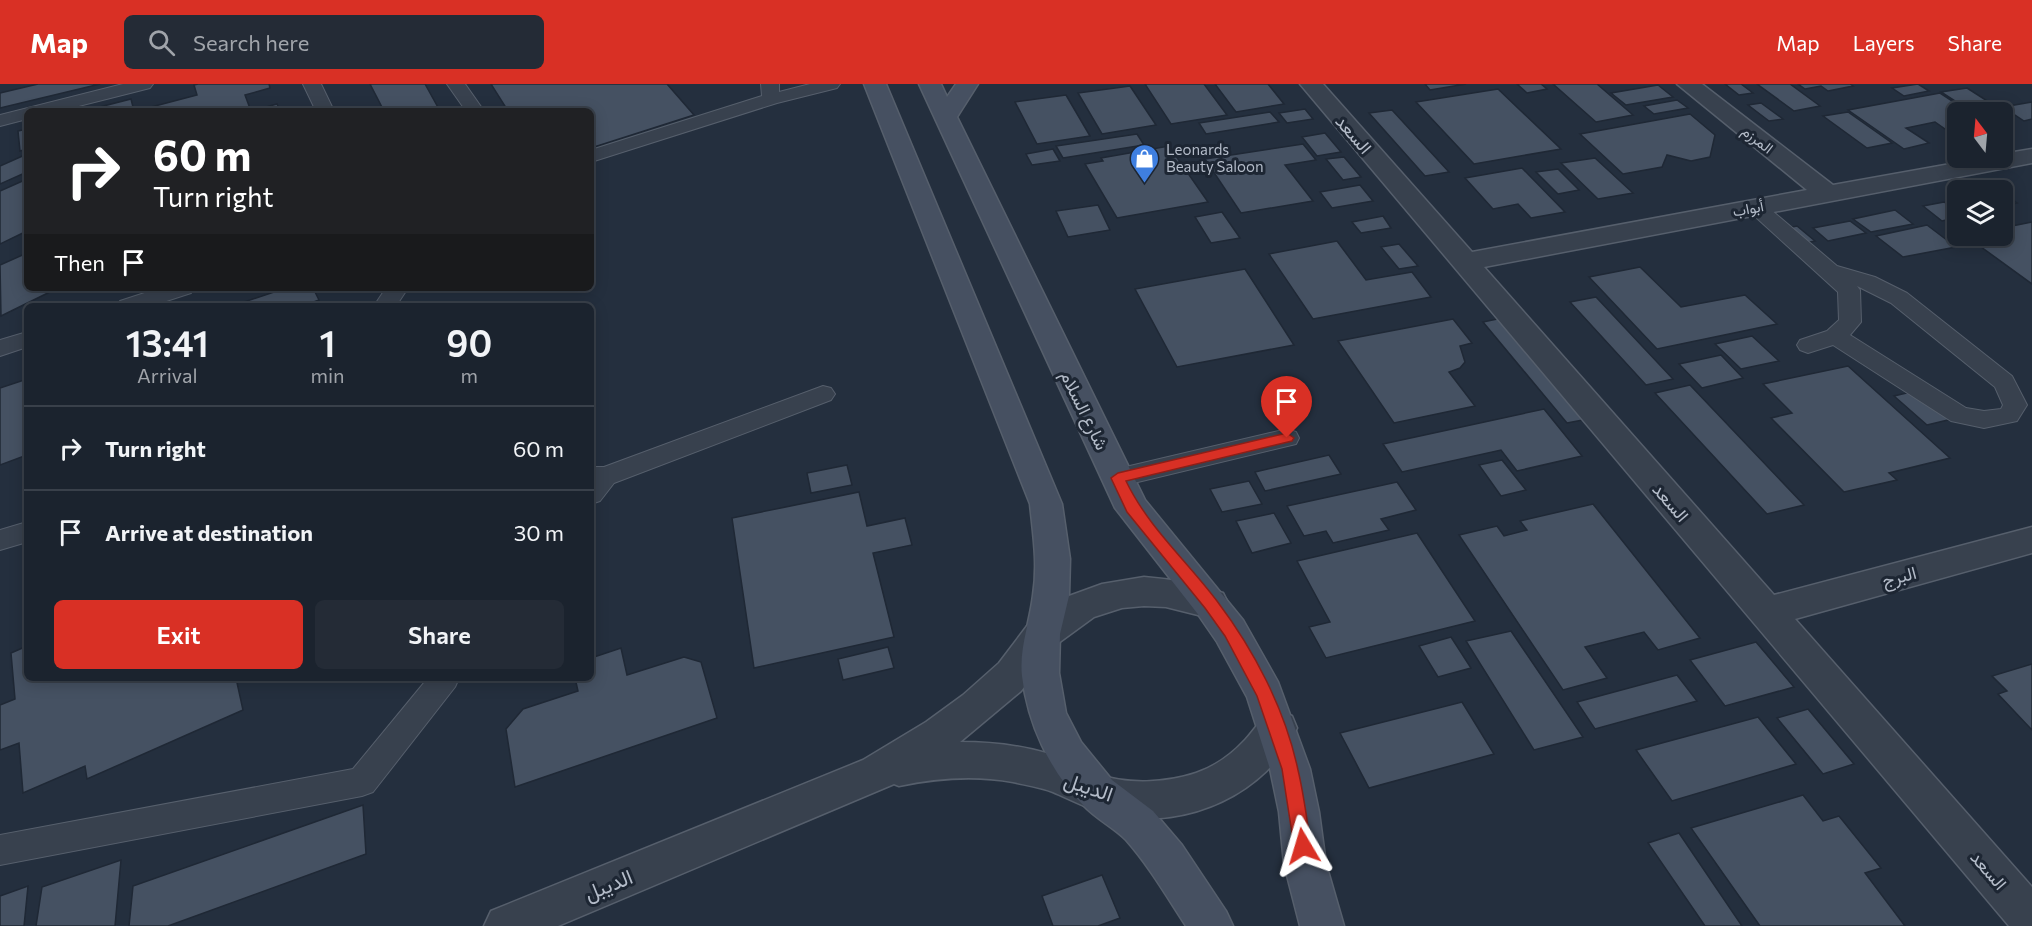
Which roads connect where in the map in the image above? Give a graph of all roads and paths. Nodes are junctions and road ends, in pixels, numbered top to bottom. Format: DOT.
graph roads {
  1 [pos="144,84"];
  2 [pos="312,84"];
  3 [pos="456,84"];
  4 [pos="831,84"];
  5 [pos="875,84"];
  6 [pos="930,84"];
  7 [pos="967,84"];
  8 [pos="1311,84"];
  9 [pos="1688,84"];
  10 [pos="771,92"];
  11 [pos="50,108"];
  12 [pos="324,108"];
  13 [pos="473,108"];
  14 [pos="24,115"];
  15 [pos="945,118"];
  16 [pos="0,121"];
  17 [pos="594,155"];
  18 [pos="2032,156"];
  19 [pos="1828,194"];
  20 [pos="1756,207"];
  21 [pos="1464,262"];
  22 [pos="1830,271"];
  23 [pos="174,291"];
  24 [pos="137,303"];
  25 [pos="1835,336"];
  26 [pos="24,340"];
  27 [pos="1809,345"];
  28 [pos="0,348"];
  29 [pos="823,394"];
  30 [pos="1287,438"];
  31 [pos="1118,478"];
  32 [pos="596,482"];
  33 [pos="24,533"];
  34 [pos="0,540"];
  35 [pos="2032,540"];
  36 [pos="1210,603"];
  37 [pos="1766,612"];
  38 [pos="1042,634"];
  39 [pos="443,681"];
  40 [pos="1278,728"];
  41 [pos="877,773"];
  42 [pos="1098,793"];
  43 [pos="0,850"];
  44 [pos="2032,920"];
  45 [pos="506,926"];
  46 [pos="1212,926"];
  47 [pos="1322,926"];
  1 -- 11 [label="lane"];
  2 -- 12 [label="lane"];
  3 -- 13 [label="lane"];
  4 -- 10 [label="lane"];
  5 -- 38 [label="main road"];
  6 -- 15 [label="main road, شارع السلام"];
  7 -- 15 [label="main road"];
  8 -- 21 [label="street, السعد"];
  9 -- 19 [label="street, المرزم"];
  10 -- 17 [label="lane"];
  14 -- 16 [label="lane"];
  15 -- 31 [label="main road, شارع السلام"];
  18 -- 19 [label="street, أبواب"];
  19 -- 20 [label="street, أبواب"];
  20 -- 21 [label="street, أبواب"];
  20 -- 22 [label="lane"];
  21 -- 37 [label="street, السعد"];
  22 -- 25 [label="lane"];
  22 -- 25 [label="lane"];
  23 -- 24 [label="lane"];
  25 -- 27 [label="lane"];
  26 -- 28 [label="lane"];
  29 -- 32 [label="lane"];
  30 -- 31 [label="lane"];
  31 -- 36 [label="main road, شارع السلام"];
  33 -- 34 [label="lane"];
  35 -- 37 [label="street, البرج"];
  36 -- 38 [label="street, الديبل"];
  36 -- 40 [label="main road, شارع السلام"];
  37 -- 44 [label="street, السعد"];
  38 -- 41 [label="street, الديبل"];
  38 -- 42 [label="main road"];
  39 -- 43 [label="lane"];
  40 -- 42 [label="street, الديبل"];
  40 -- 47 [label="main road, شارع السلام"];
  41 -- 42 [label="street, الديبل"];
  41 -- 45 [label="street, الديبل"];
  42 -- 46 [label="main road"];
}
